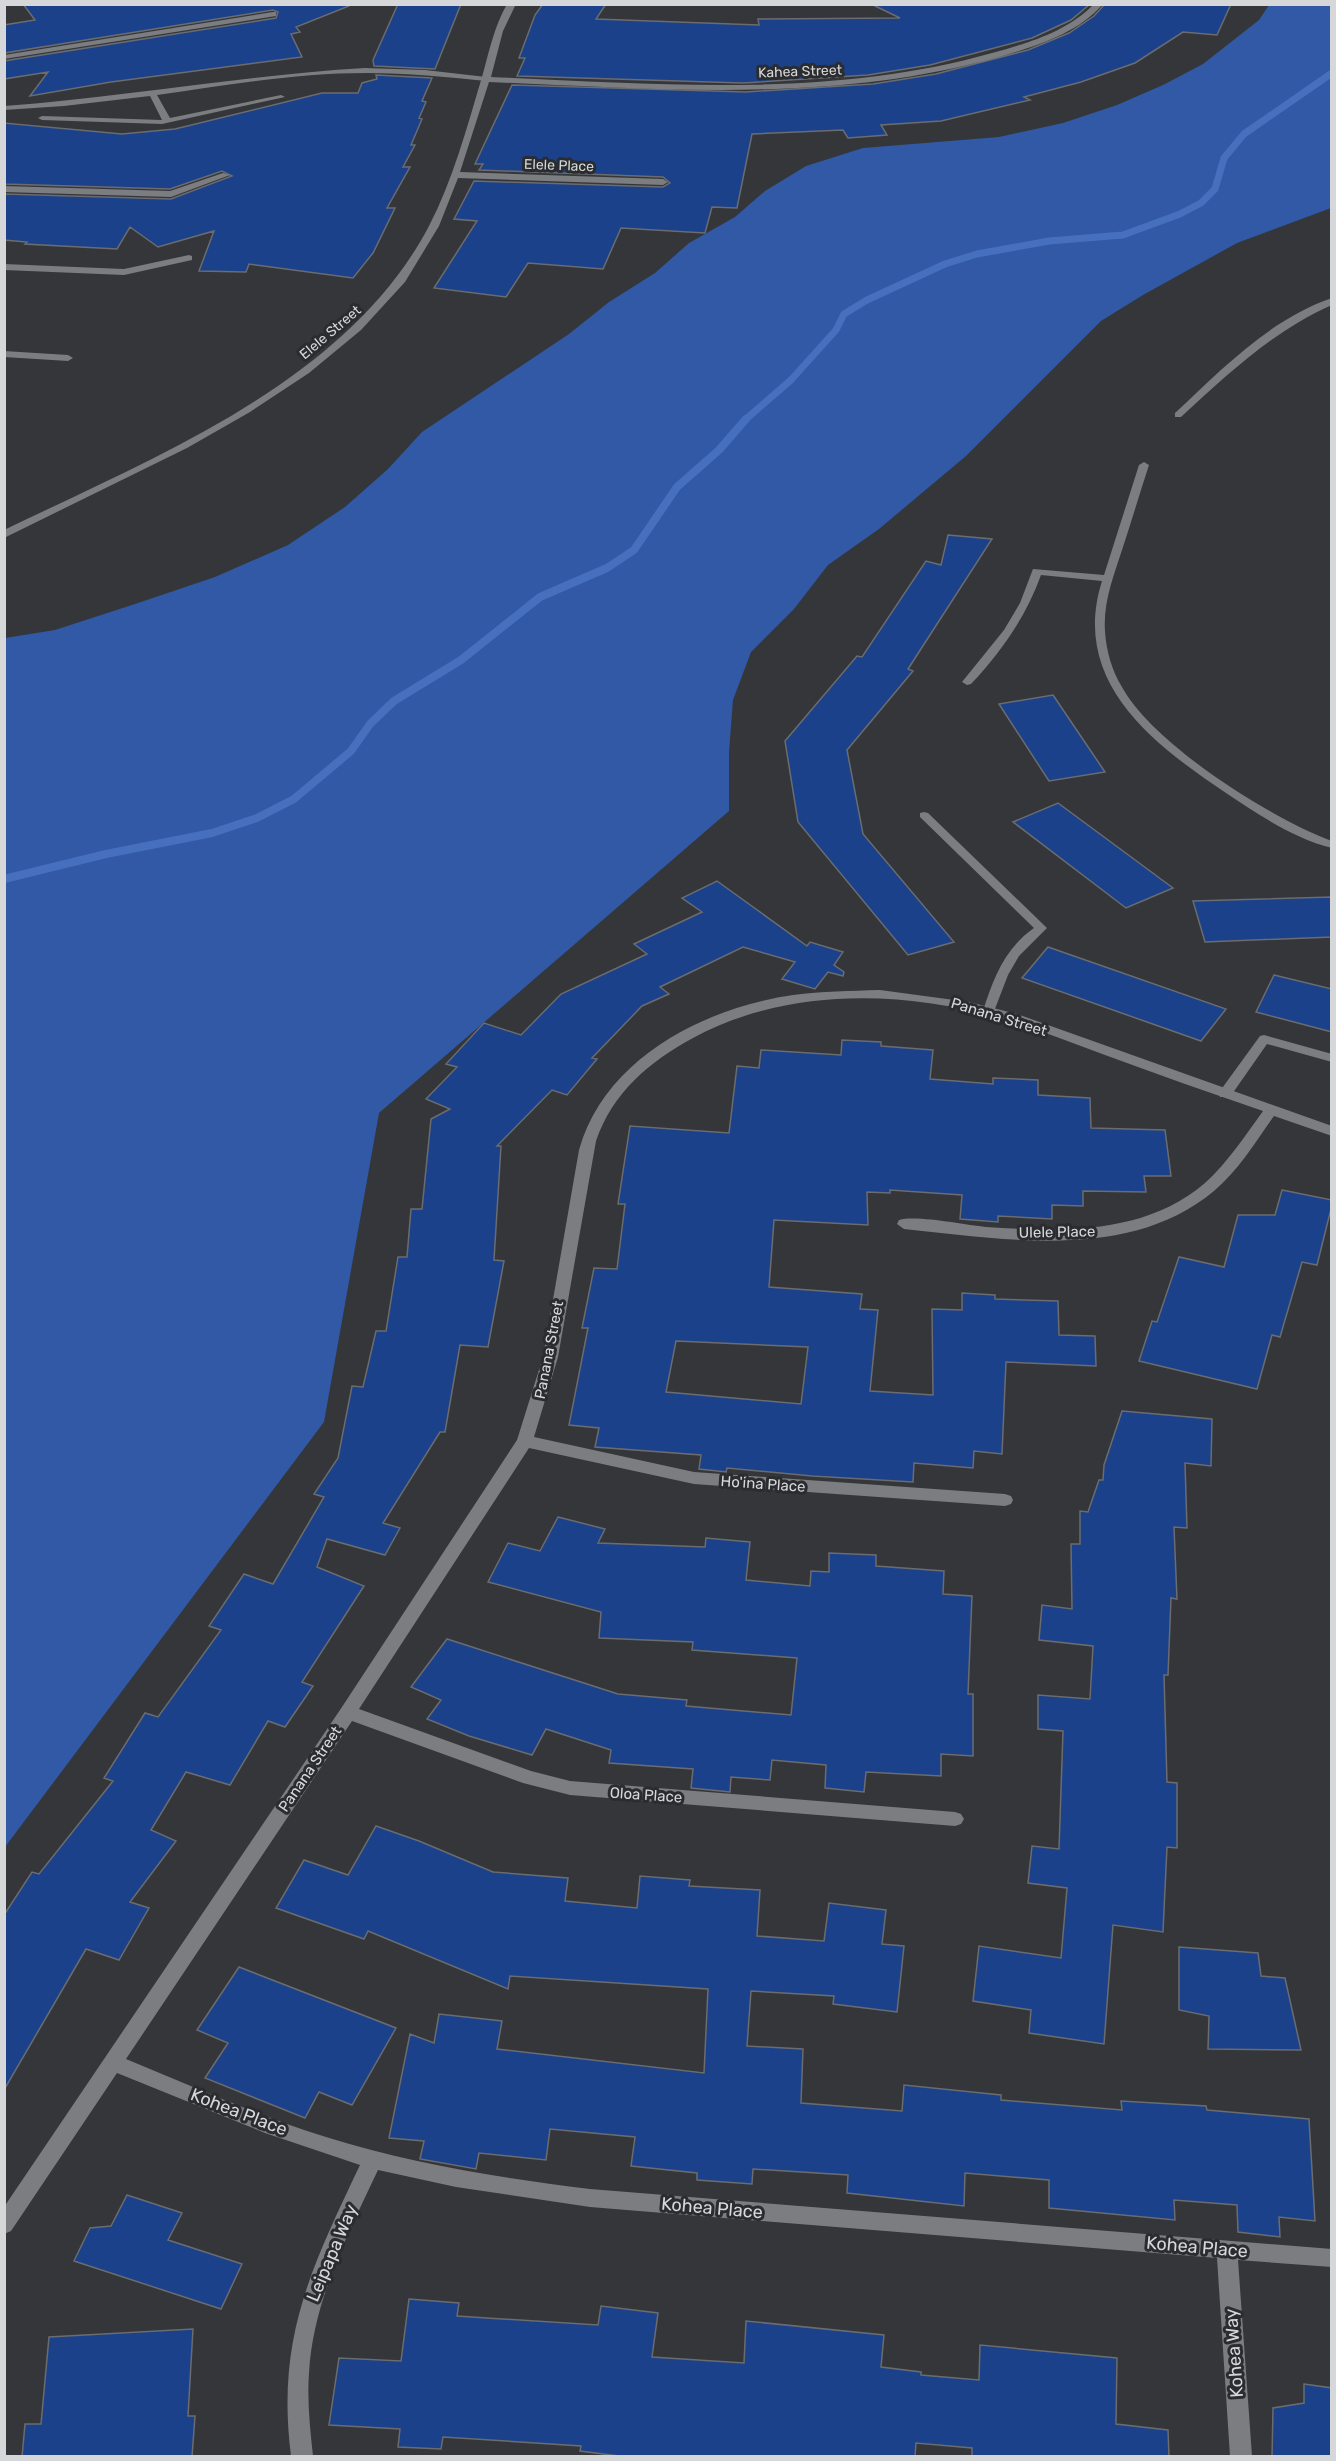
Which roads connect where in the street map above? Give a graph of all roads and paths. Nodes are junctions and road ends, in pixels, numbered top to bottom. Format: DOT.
graph roads {
  1 [pos="512,4"];
  2 [pos="1100,4"];
  3 [pos="273,14"];
  4 [pos="4,57"];
  5 [pos="486,79"];
  6 [pos="152,92"];
  7 [pos="281,97"];
  8 [pos="4,108"];
  9 [pos="42,118"];
  10 [pos="167,121"];
  11 [pos="226,175"];
  12 [pos="454,175"];
  13 [pos="663,182"];
  14 [pos="4,189"];
  15 [pos="189,258"];
  16 [pos="4,267"];
  17 [pos="1332,302"];
  18 [pos="4,354"];
  19 [pos="68,358"];
  20 [pos="1178,415"];
  21 [pos="1144,465"];
  22 [pos="4,535"];
  23 [pos="1108,579"];
  24 [pos="967,682"];
  25 [pos="924,814"];
  26 [pos="1332,845"];
  27 [pos="989,1011"];
  28 [pos="1332,1058"];
  29 [pos="1225,1094"];
  30 [pos="1271,1110"];
  31 [pos="1332,1131"];
  32 [pos="904,1224"];
  33 [pos="525,1441"];
  34 [pos="1005,1500"];
  35 [pos="348,1712"];
  36 [pos="955,1819"];
  37 [pos="113,2063"];
  38 [pos="373,2159"];
  39 [pos="4,2225"];
  40 [pos="1227,2250"];
  41 [pos="1332,2258"];
  42 [pos="302,2457"];
  43 [pos="1241,2457"];
  1 -- 5 [label="street, Elele Street"];
  2 -- 5 [label="street, Kahea Street"];
  3 -- 4 [label="lane"];
  5 -- 6 [label="lane"];
  5 -- 12 [label="street, Elele Street"];
  6 -- 8 [label="lane"];
  6 -- 10 [label="lane"];
  7 -- 10 [label="lane"];
  9 -- 10 [label="lane"];
  11 -- 14 [label="lane"];
  12 -- 13 [label="street, Elele Place"];
  12 -- 22 [label="street, Elele Street"];
  15 -- 16 [label="lane"];
  17 -- 20 [label="lane"];
  18 -- 19 [label="lane"];
  21 -- 23 [label="lane"];
  23 -- 24 [label="lane"];
  23 -- 26 [label="lane"];
  25 -- 27 [label="lane"];
  27 -- 29 [label="street, Panana Street"];
  27 -- 33 [label="street, Panana Street"];
  28 -- 29 [label="lane"];
  29 -- 30 [label="street, Panana Street"];
  30 -- 31 [label="street, Panana Street"];
  30 -- 32 [label="street, Ulele Place"];
  33 -- 34 [label="street, Ho'ina Place"];
  33 -- 35 [label="street, Panana Street"];
  35 -- 36 [label="street, Oloa Place"];
  35 -- 37 [label="street, Panana Street"];
  37 -- 38 [label="street, Kohea Place"];
  37 -- 39 [label="street, Panana Street"];
  38 -- 40 [label="street, Kohea Place"];
  38 -- 42 [label="street, Leipapa Way"];
  40 -- 41 [label="street, Kohea Place"];
  40 -- 43 [label="street, Kohea Way"];
}
